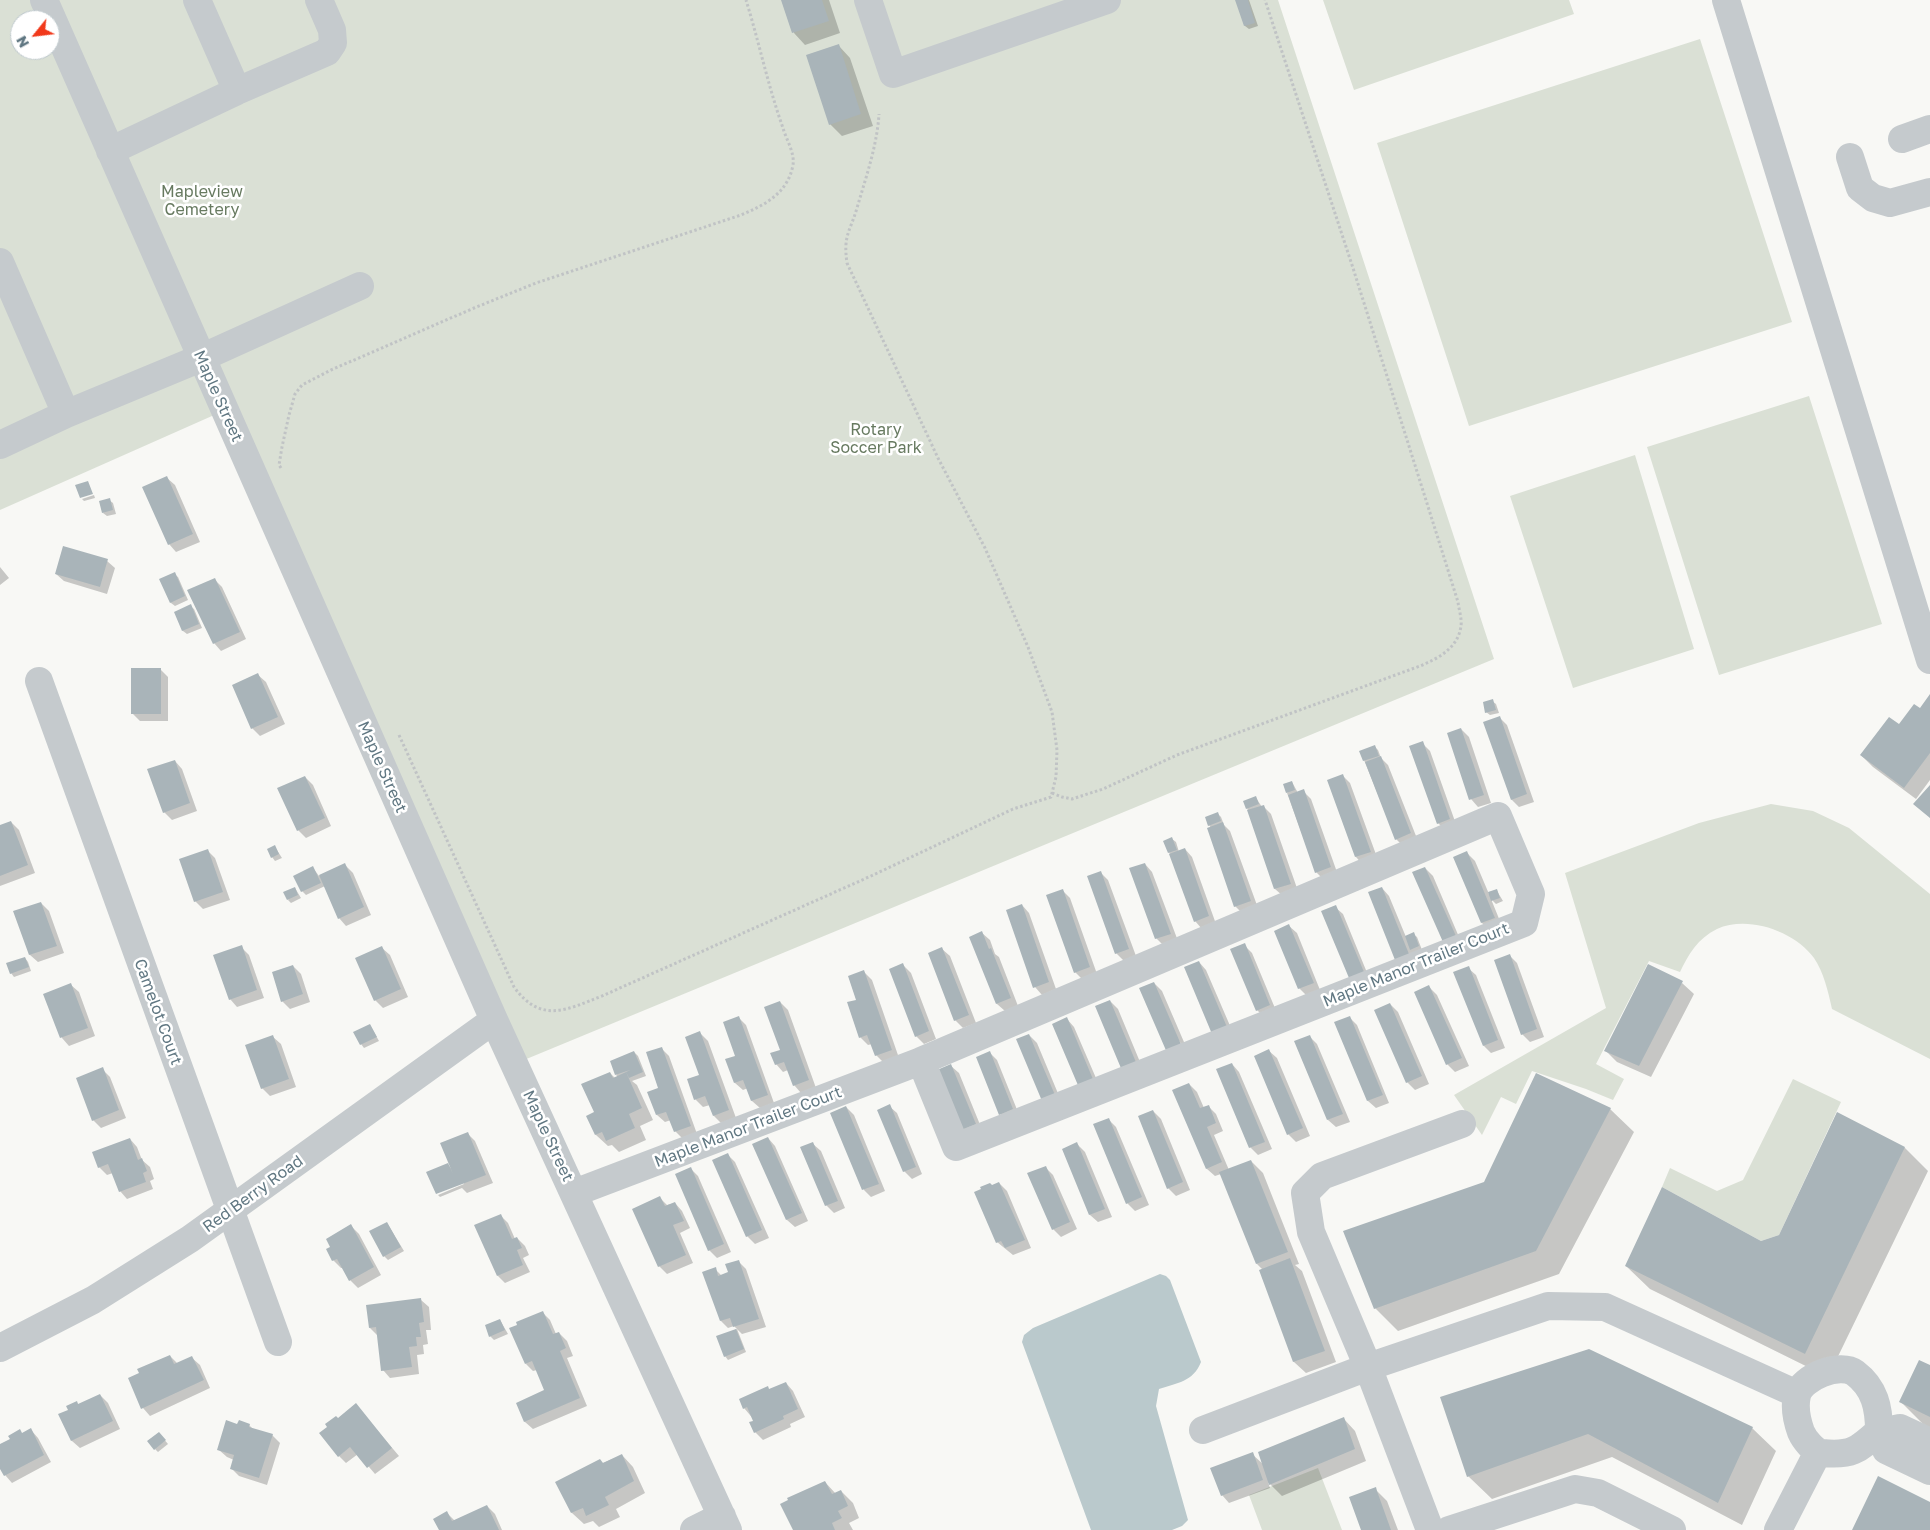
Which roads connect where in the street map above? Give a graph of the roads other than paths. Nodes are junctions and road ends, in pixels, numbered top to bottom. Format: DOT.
graph roads {
  1 [pos="44,0"];
  2 [pos="197,0"];
  3 [pos="319,0"];
  4 [pos="868,0"];
  5 [pos="1107,0"];
  6 [pos="1726,0"];
  7 [pos="237,91"];
  8 [pos="1930,129"];
  9 [pos="1902,139"];
  10 [pos="110,150"];
  11 [pos="1850,157"];
  12 [pos="1930,192"];
  13 [pos="0,262"];
  14 [pos="360,286"];
  15 [pos="201,358"];
  16 [pos="66,414"];
  17 [pos="0,445"];
  18 [pos="1930,660"];
  19 [pos="39,681"];
  20 [pos="494,1020"];
  21 [pos="921,1061"];
  22 [pos="1462,1124"];
  23 [pos="574,1193"];
  24 [pos="230,1211"];
  25 [pos="278,1342"];
  26 [pos="0,1348"];
  27 [pos="1368,1367"];
  28 [pos="1797,1394"];
  29 [pos="1203,1430"];
  30 [pos="1880,1431"];
  31 [pos="1930,1442"];
  32 [pos="1818,1452"];
  33 [pos="1930,1471"];
  34 [pos="725,1523"];
  35 [pos="694,1530"];
  36 [pos="1430,1530"];
  37 [pos="1449,1530"];
  38 [pos="1672,1530"];
  39 [pos="1778,1530"];
  1 -- 10 [label="street, Maple Street"];
  2 -- 7 [label="street"];
  3 -- 7 [label="street"];
  4 -- 5 [label="street"];
  6 -- 18 [label="street"];
  7 -- 10 [label="street"];
  8 -- 9 [label="street"];
  10 -- 15 [label="street, Maple Street"];
  11 -- 12 [label="street"];
  13 -- 16 [label="street"];
  14 -- 15 [label="street"];
  15 -- 16 [label="street"];
  15 -- 20 [label="street, Maple Street"];
  16 -- 17 [label="street"];
  19 -- 24 [label="street, Camelot Court"];
  20 -- 23 [label="street, Maple Street"];
  20 -- 24 [label="street, Red Berry Road"];
  21 -- 21 [label="street, Maple Manor Trailer Court"];
  21 -- 23 [label="street, Maple Manor Trailer Court"];
  22 -- 27 [label="street"];
  23 -- 34 [label="street, Maple Street"];
  24 -- 25 [label="street, Camelot Court"];
  24 -- 26 [label="street, Red Berry Road"];
  27 -- 28 [label="street"];
  27 -- 29 [label="street"];
  27 -- 36 [label="street"];
  28 -- 30 [label="street"];
  28 -- 32 [label="street"];
  30 -- 31 [label="street"];
  30 -- 32 [label="street"];
  30 -- 33 [label="street"];
  32 -- 39 [label="street"];
  34 -- 35 [label="street"];
  37 -- 38 [label="street"];
}
